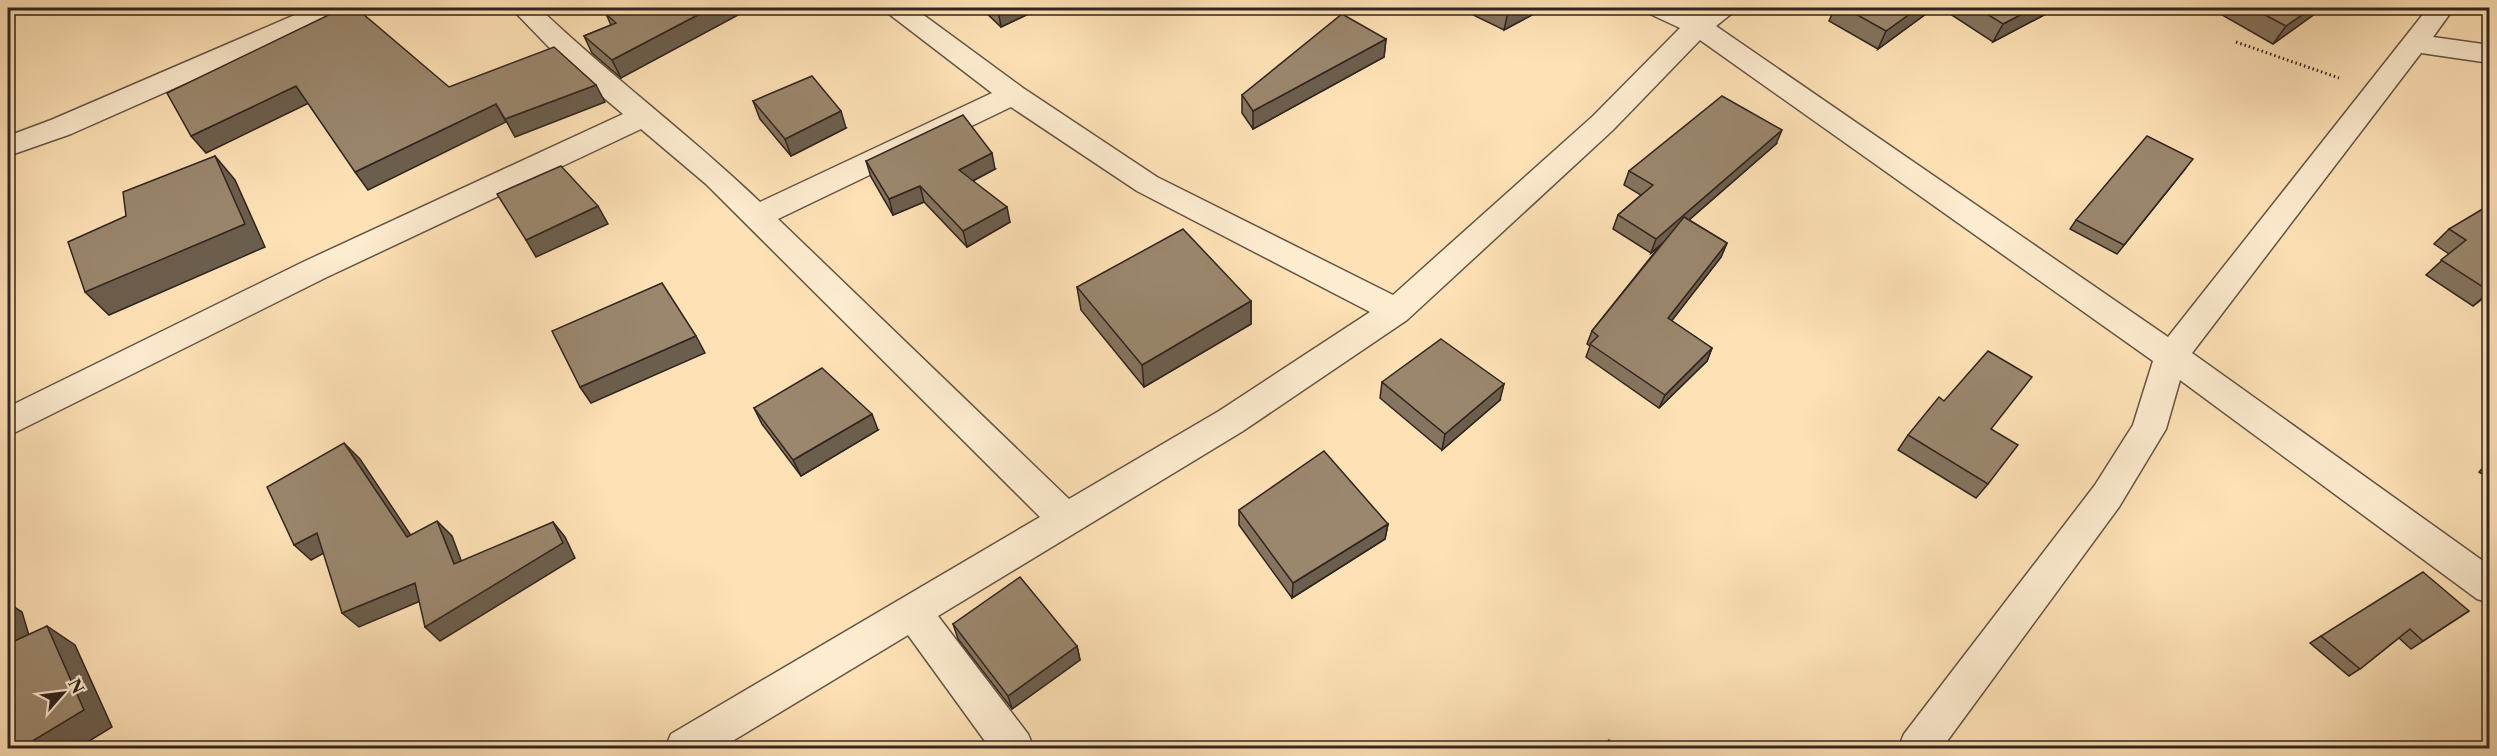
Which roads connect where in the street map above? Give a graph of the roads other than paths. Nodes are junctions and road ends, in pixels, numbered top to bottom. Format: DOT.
graph roads {
  1 [pos="333,8"];
  2 [pos="524,8"];
  3 [pos="898,8"];
  4 [pos="1659,8"];
  5 [pos="2441,8"];
  6 [pos="1710,17"];
  7 [pos="2414,43"];
  8 [pos="2490,54"];
  9 [pos="1013,95"];
  10 [pos="642,117"];
  11 [pos="8,146"];
  12 [pos="757,216"];
  13 [pos="1396,311"];
  14 [pos="2171,356"];
  15 [pos="8,422"];
  16 [pos="1067,520"];
  17 [pos="2490,587"];
  18 [pos="914,612"];
  19 [pos="685,748"];
  20 [pos="1014,748"];
  21 [pos="1918,748"];
  1 -- 11 [label="street"];
  2 -- 10 [label="street"];
  3 -- 9 [label="street"];
  4 -- 6 [label="street"];
  5 -- 7 [label="street"];
  6 -- 13 [label="street"];
  6 -- 14 [label="street"];
  7 -- 8 [label="street"];
  7 -- 14 [label="street"];
  9 -- 12 [label="street"];
  9 -- 13 [label="street"];
  10 -- 12 [label="street"];
  10 -- 15 [label="street"];
  12 -- 16 [label="street"];
  13 -- 16 [label="street"];
  14 -- 17 [label="street"];
  14 -- 21 [label="street"];
  16 -- 18 [label="street"];
  18 -- 19 [label="street"];
  18 -- 20 [label="street"];
}
